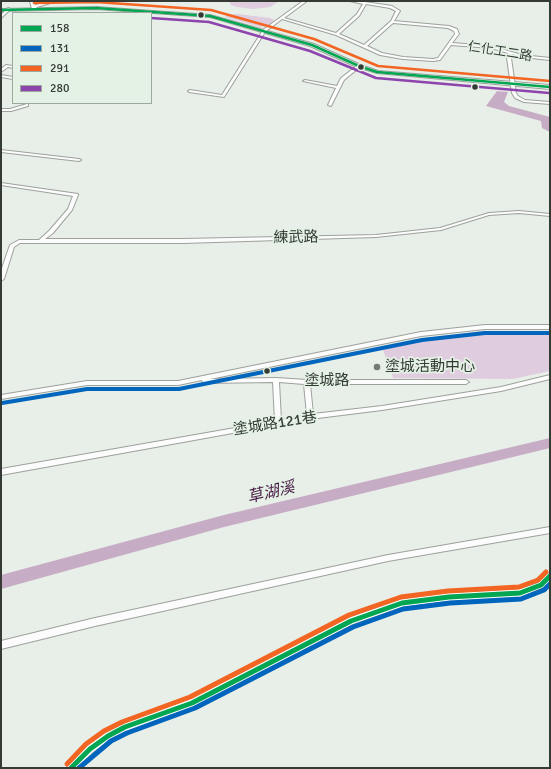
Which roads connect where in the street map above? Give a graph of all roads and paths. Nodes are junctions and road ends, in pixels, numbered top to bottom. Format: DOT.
graph roads {
  1 [pos="32,1"];
  2 [pos="55,1"];
  3 [pos="305,1"];
  4 [pos="352,1"];
  5 [pos="365,3"];
  6 [pos="9,9"];
  7 [pos="34,9"];
  8 [pos="1,10"];
  9 [pos="1,17"];
  10 [pos="282,18"];
  11 [pos="392,22"];
  12 [pos="264,31"];
  13 [pos="337,34"];
  14 [pos="450,44"];
  15 [pos="365,46"];
  16 [pos="510,53"];
  17 [pos="550,59"];
  18 [pos="359,66"];
  19 [pos="12,67"];
  20 [pos="1,71"];
  21 [pos="1,76"];
  22 [pos="12,78"];
  23 [pos="305,81"];
  24 [pos="513,84"];
  25 [pos="339,87"];
  26 [pos="550,87"];
  27 [pos="190,91"];
  28 [pos="550,103"];
  29 [pos="27,105"];
  30 [pos="330,105"];
  31 [pos="1,110"];
  32 [pos="1,151"];
  33 [pos="79,160"];
  34 [pos="1,184"];
  35 [pos="550,215"];
  36 [pos="40,241"];
  37 [pos="1,279"];
  38 [pos="550,327"];
  39 [pos="550,377"];
  40 [pos="276,380"];
  41 [pos="188,382"];
  42 [pos="308,382"];
  43 [pos="466,382"];
  44 [pos="1,397"];
  45 [pos="310,418"];
  46 [pos="278,423"];
  47 [pos="1,472"];
  48 [pos="550,530"];
  49 [pos="550,576"];
  50 [pos="1,645"];
  51 [pos="71,768"];
  1 -- 7 [label="street"];
  2 -- 7 [label="street"];
  3 -- 10 [label="street"];
  4 -- 5 [label="street"];
  5 -- 11 [label="street"];
  5 -- 13 [label="street"];
  6 -- 7 [label="main road"];
  6 -- 8 [label="main road"];
  6 -- 9 [label="street"];
  7 -- 12 [label="main road"];
  10 -- 12 [label="street"];
  10 -- 13 [label="street"];
  11 -- 14 [label="street"];
  11 -- 15 [label="street"];
  12 -- 18 [label="main road"];
  12 -- 27 [label="street"];
  13 -- 15 [label="street"];
  14 -- 15 [label="street"];
  14 -- 16 [label="street, 仁化工二路"];
  16 -- 17 [label="street, 仁化工二路"];
  16 -- 24 [label="street"];
  18 -- 24 [label="main road"];
  18 -- 25 [label="street"];
  19 -- 20 [label="street"];
  21 -- 22 [label="street"];
  23 -- 25 [label="street"];
  24 -- 26 [label="main road"];
  24 -- 28 [label="street"];
  25 -- 30 [label="street"];
  29 -- 31 [label="street"];
  32 -- 33 [label="street"];
  34 -- 36 [label="street"];
  35 -- 36 [label="street, 練武路"];
  36 -- 37 [label="street, 練武路"];
  38 -- 41 [label="street, 塗城路"];
  39 -- 45 [label="street, 塗城路121巷"];
  40 -- 41 [label="street, 塗城路"];
  40 -- 42 [label="street, 塗城路"];
  40 -- 46 [label="street"];
  41 -- 44 [label="street, 塗城路"];
  42 -- 43 [label="street, 塗城路"];
  42 -- 45 [label="street"];
  45 -- 46 [label="street, 塗城路121巷"];
  46 -- 47 [label="street, 塗城路121巷"];
  48 -- 50 [label="street"];
  49 -- 51 [label="street"];
}
